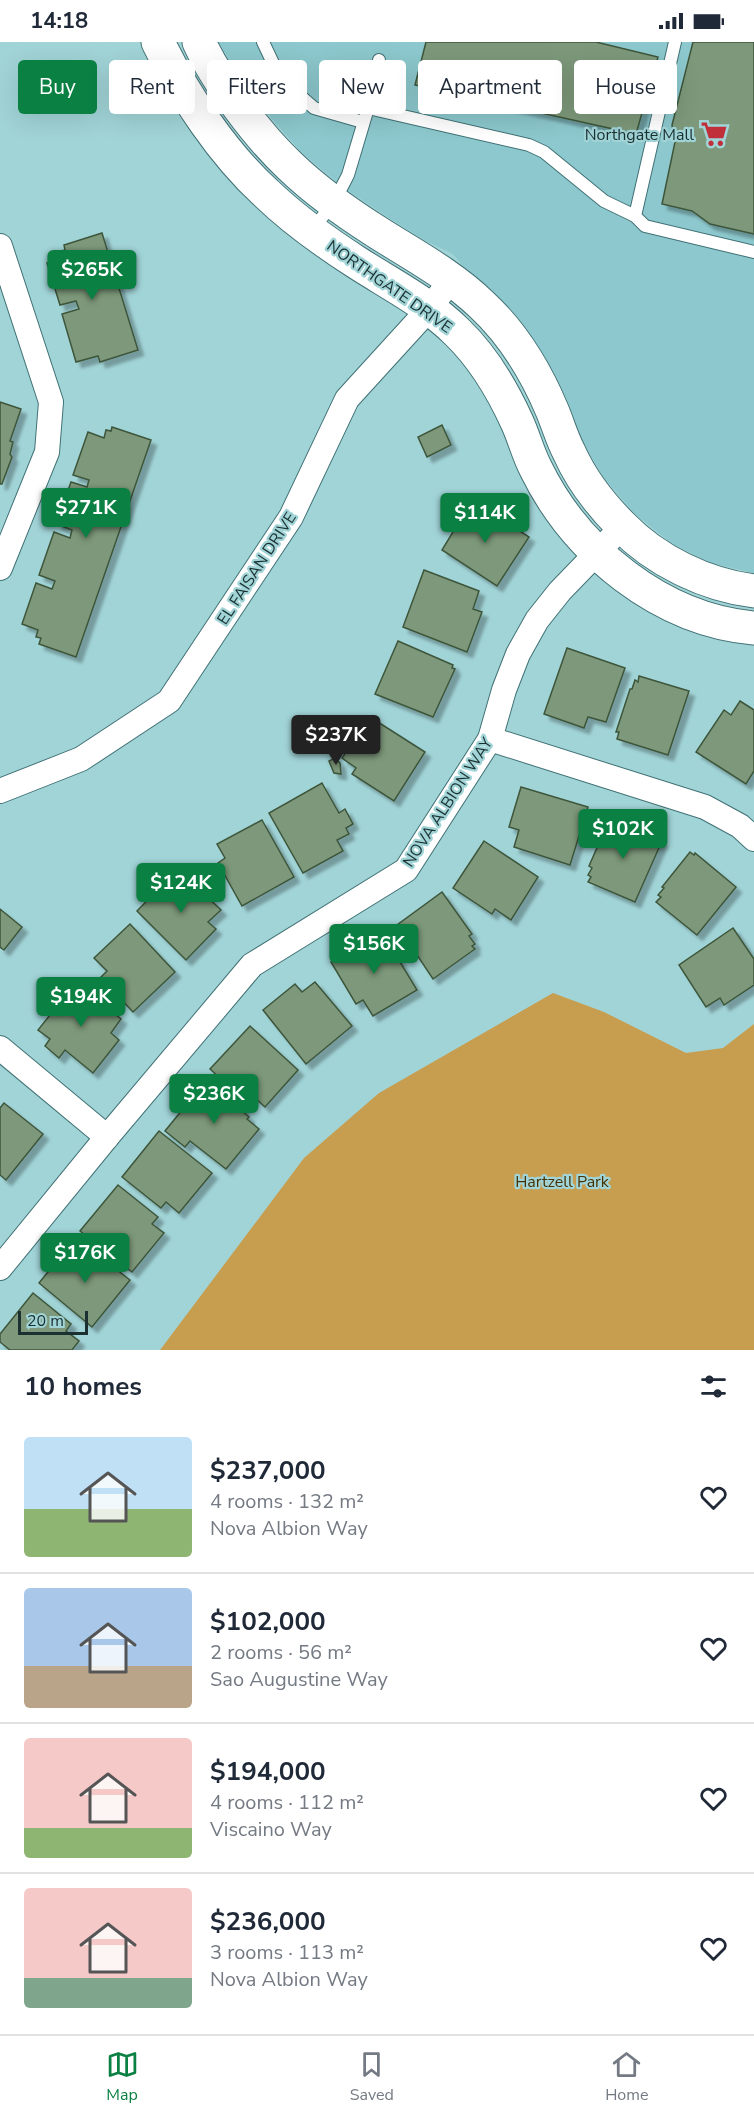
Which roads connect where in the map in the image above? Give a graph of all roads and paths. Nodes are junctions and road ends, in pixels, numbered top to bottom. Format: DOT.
graph roads {
  1 [pos="159,42"];
  2 [pos="199,42"];
  3 [pos="263,42"];
  4 [pos="675,42"];
  5 [pos="366,114"];
  6 [pos="394,114"];
  7 [pos="363,122"];
  8 [pos="334,202"];
  9 [pos="635,216"];
  10 [pos="312,231"];
  11 [pos="0,246"];
  12 [pos="754,252"];
  13 [pos="451,280"];
  14 [pos="429,309"];
  15 [pos="622,527"];
  16 [pos="597,553"];
  17 [pos="0,568"];
  18 [pos="754,591"];
  19 [pos="754,627"];
  20 [pos="490,739"];
  21 [pos="0,791"];
  22 [pos="754,839"];
  23 [pos="0,1048"];
  24 [pos="107,1137"];
  25 [pos="0,1268"];
  1 -- 10 [label="street, NORTHGATE DRIVE"];
  2 -- 8 [label="street"];
  3 -- 7 [label="lane"];
  4 -- 9 [label="lane"];
  5 -- 7 [label="lane"];
  6 -- 9 [label="lane"];
  7 -- 8 [label="lane"];
  8 -- 10 [label="lane"];
  8 -- 13 [label="street"];
  9 -- 12 [label="lane"];
  10 -- 14 [label="street, NORTHGATE DRIVE"];
  11 -- 17 [label="street"];
  13 -- 14 [label="street, EL FAISAN DRIVE"];
  13 -- 15 [label="street"];
  14 -- 16 [label="street, NORTHGATE DRIVE"];
  14 -- 21 [label="street, EL FAISAN DRIVE"];
  15 -- 16 [label="street, NOVA ALBION WAY"];
  15 -- 18 [label="street"];
  16 -- 19 [label="street, NORTHGATE DRIVE"];
  16 -- 20 [label="street, NOVA ALBION WAY"];
  20 -- 22 [label="street"];
  20 -- 24 [label="street, NOVA ALBION WAY"];
  23 -- 24 [label="street"];
  24 -- 25 [label="street, NOVA ALBION WAY"];
}
